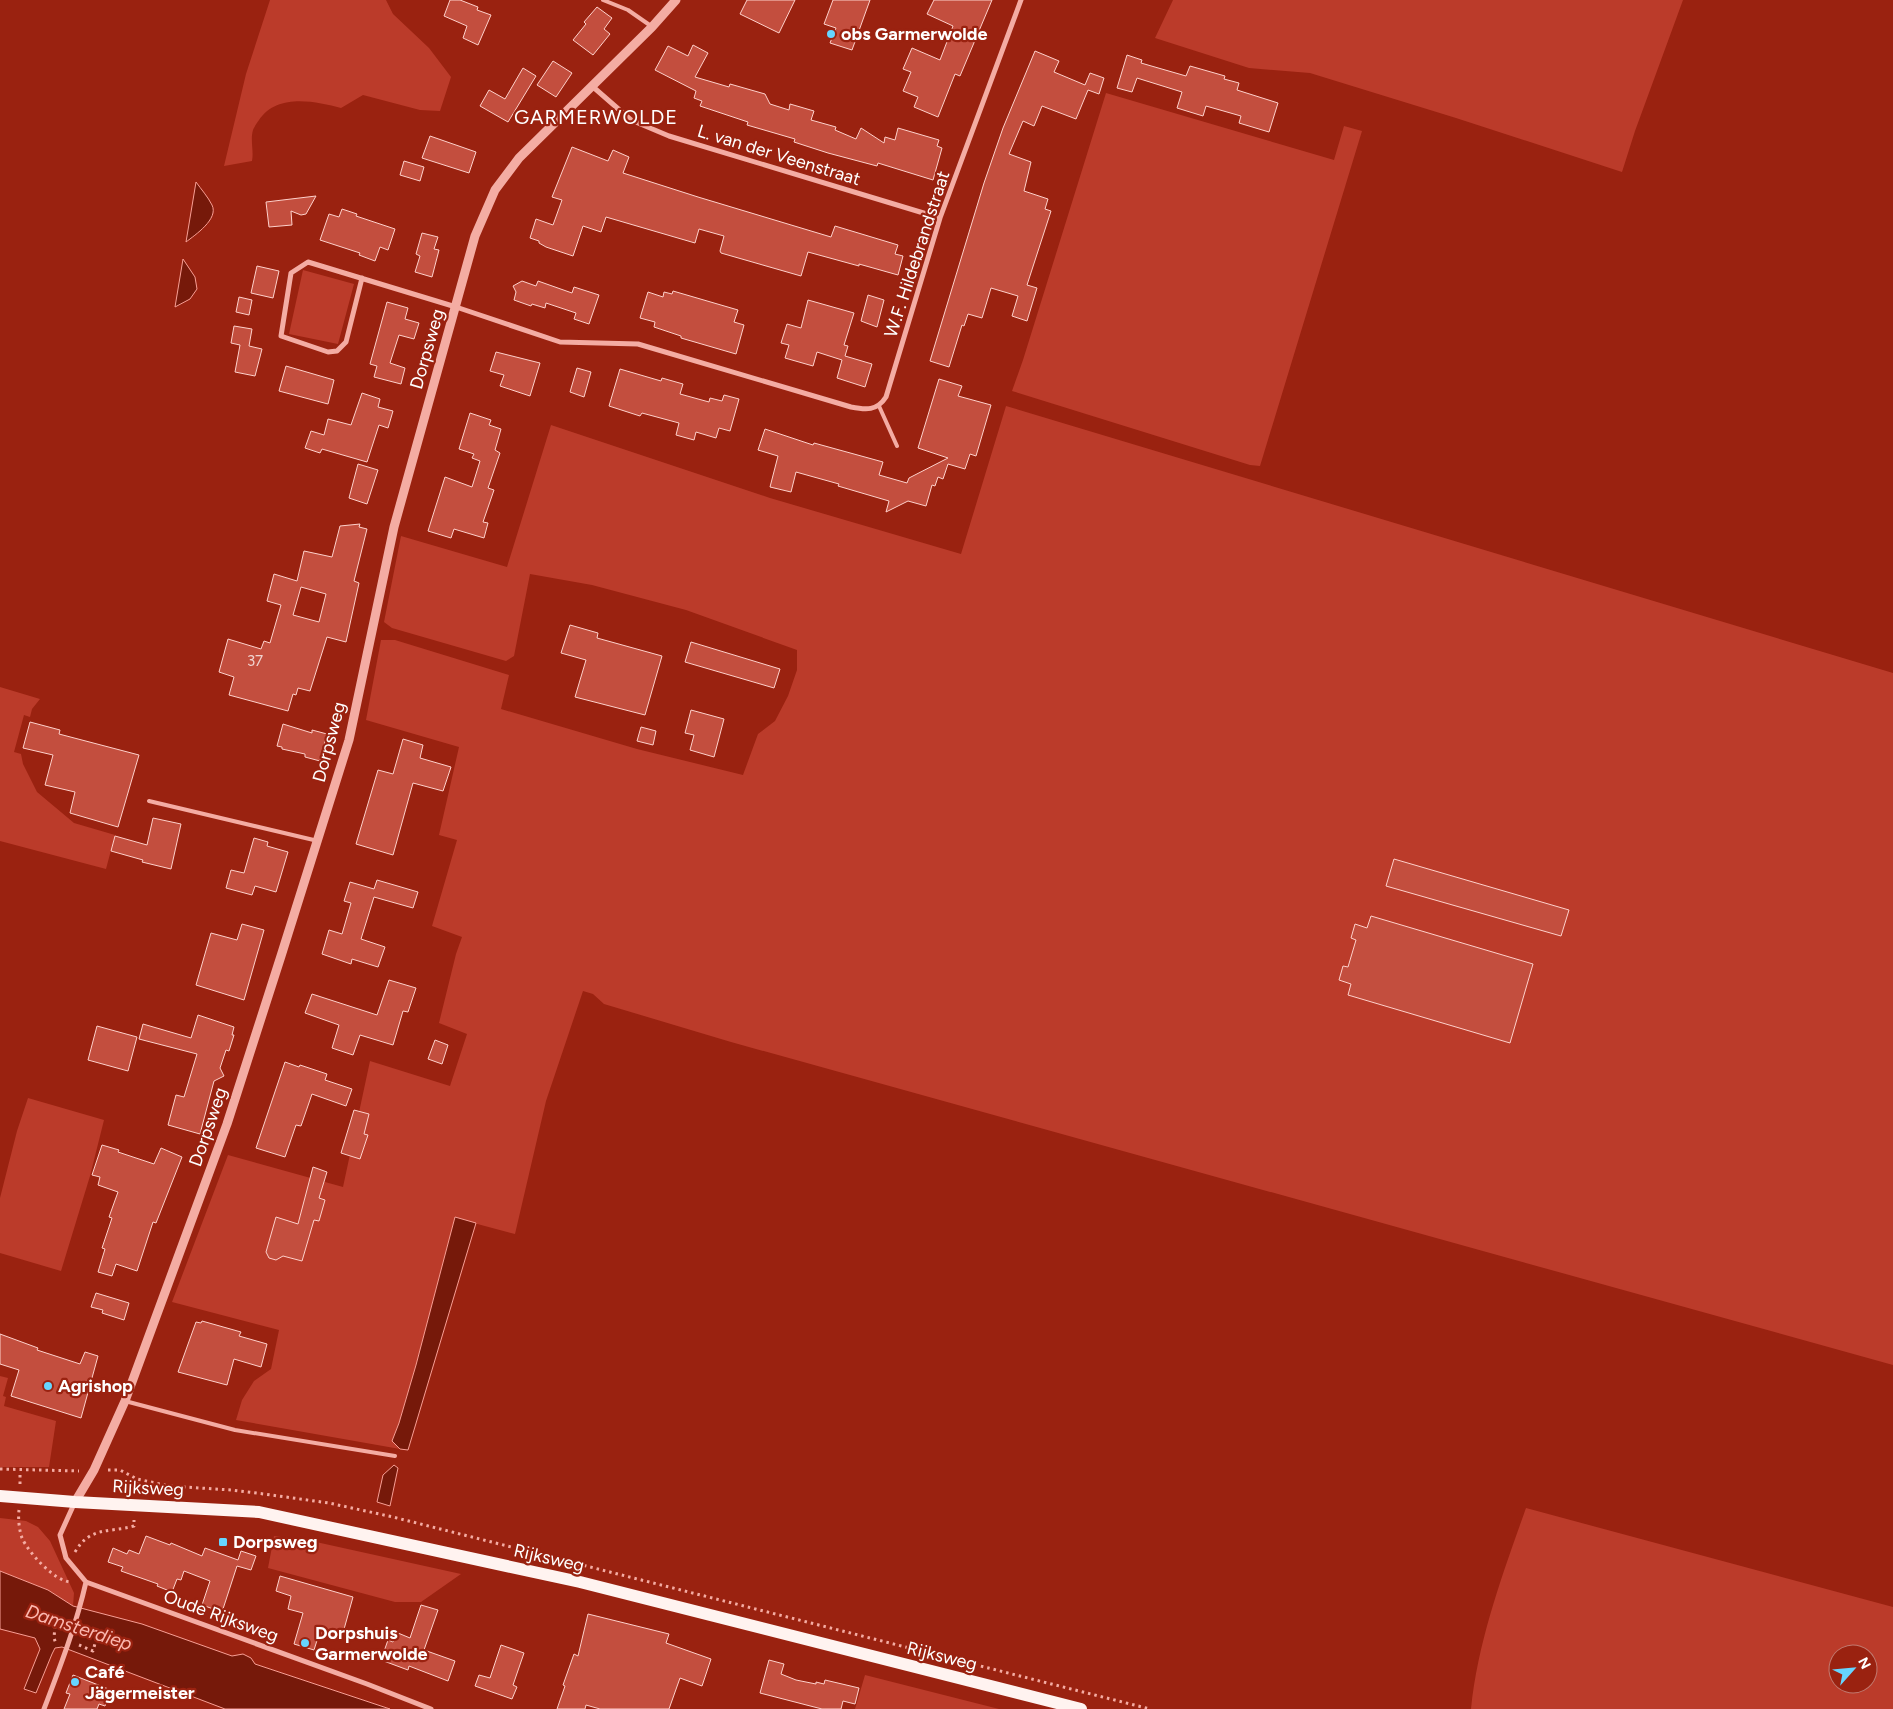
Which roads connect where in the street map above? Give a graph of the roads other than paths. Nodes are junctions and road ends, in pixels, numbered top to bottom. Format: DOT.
graph roads {
  1 [pos="603,0"];
  2 [pos="676,0"];
  3 [pos="1021,0"];
  4 [pos="652,27"];
  5 [pos="592,86"];
  6 [pos="940,218"];
  7 [pos="362,278"];
  8 [pos="456,307"];
  9 [pos="879,406"];
  10 [pos="897,446"];
  11 [pos="149,801"];
  12 [pos="318,841"];
  13 [pos="126,1401"];
  14 [pos="395,1456"];
  15 [pos="0,1496"];
  16 [pos="75,1502"];
  17 [pos="86,1582"];
  18 [pos="44,1709"];
  19 [pos="431,1709"];
  20 [pos="1081,1709"];
  1 -- 4 [label="lane"];
  2 -- 4 [label="street, Dorpsweg"];
  3 -- 6 [label="street, W.F. Hildebrandstraat"];
  4 -- 5 [label="street, Dorpsweg"];
  5 -- 6 [label="street, L. van der Veenstraat"];
  5 -- 8 [label="street, Dorpsweg"];
  6 -- 9 [label="street, W.F. Hildebrandstraat"];
  7 -- 7 [label="street"];
  7 -- 8 [label="street"];
  8 -- 9 [label="street"];
  8 -- 12 [label="street, Dorpsweg"];
  9 -- 10 [label="lane"];
  11 -- 12 [label="lane"];
  12 -- 13 [label="street, Dorpsweg"];
  13 -- 14 [label="lane"];
  13 -- 16 [label="street, Dorpsweg"];
  15 -- 16 [label="main road, Rijksweg"];
  16 -- 17 [label="street"];
  16 -- 20 [label="main road, Rijksweg"];
  17 -- 18 [label="street"];
  17 -- 19 [label="street, Oude Rijksweg"];
}
